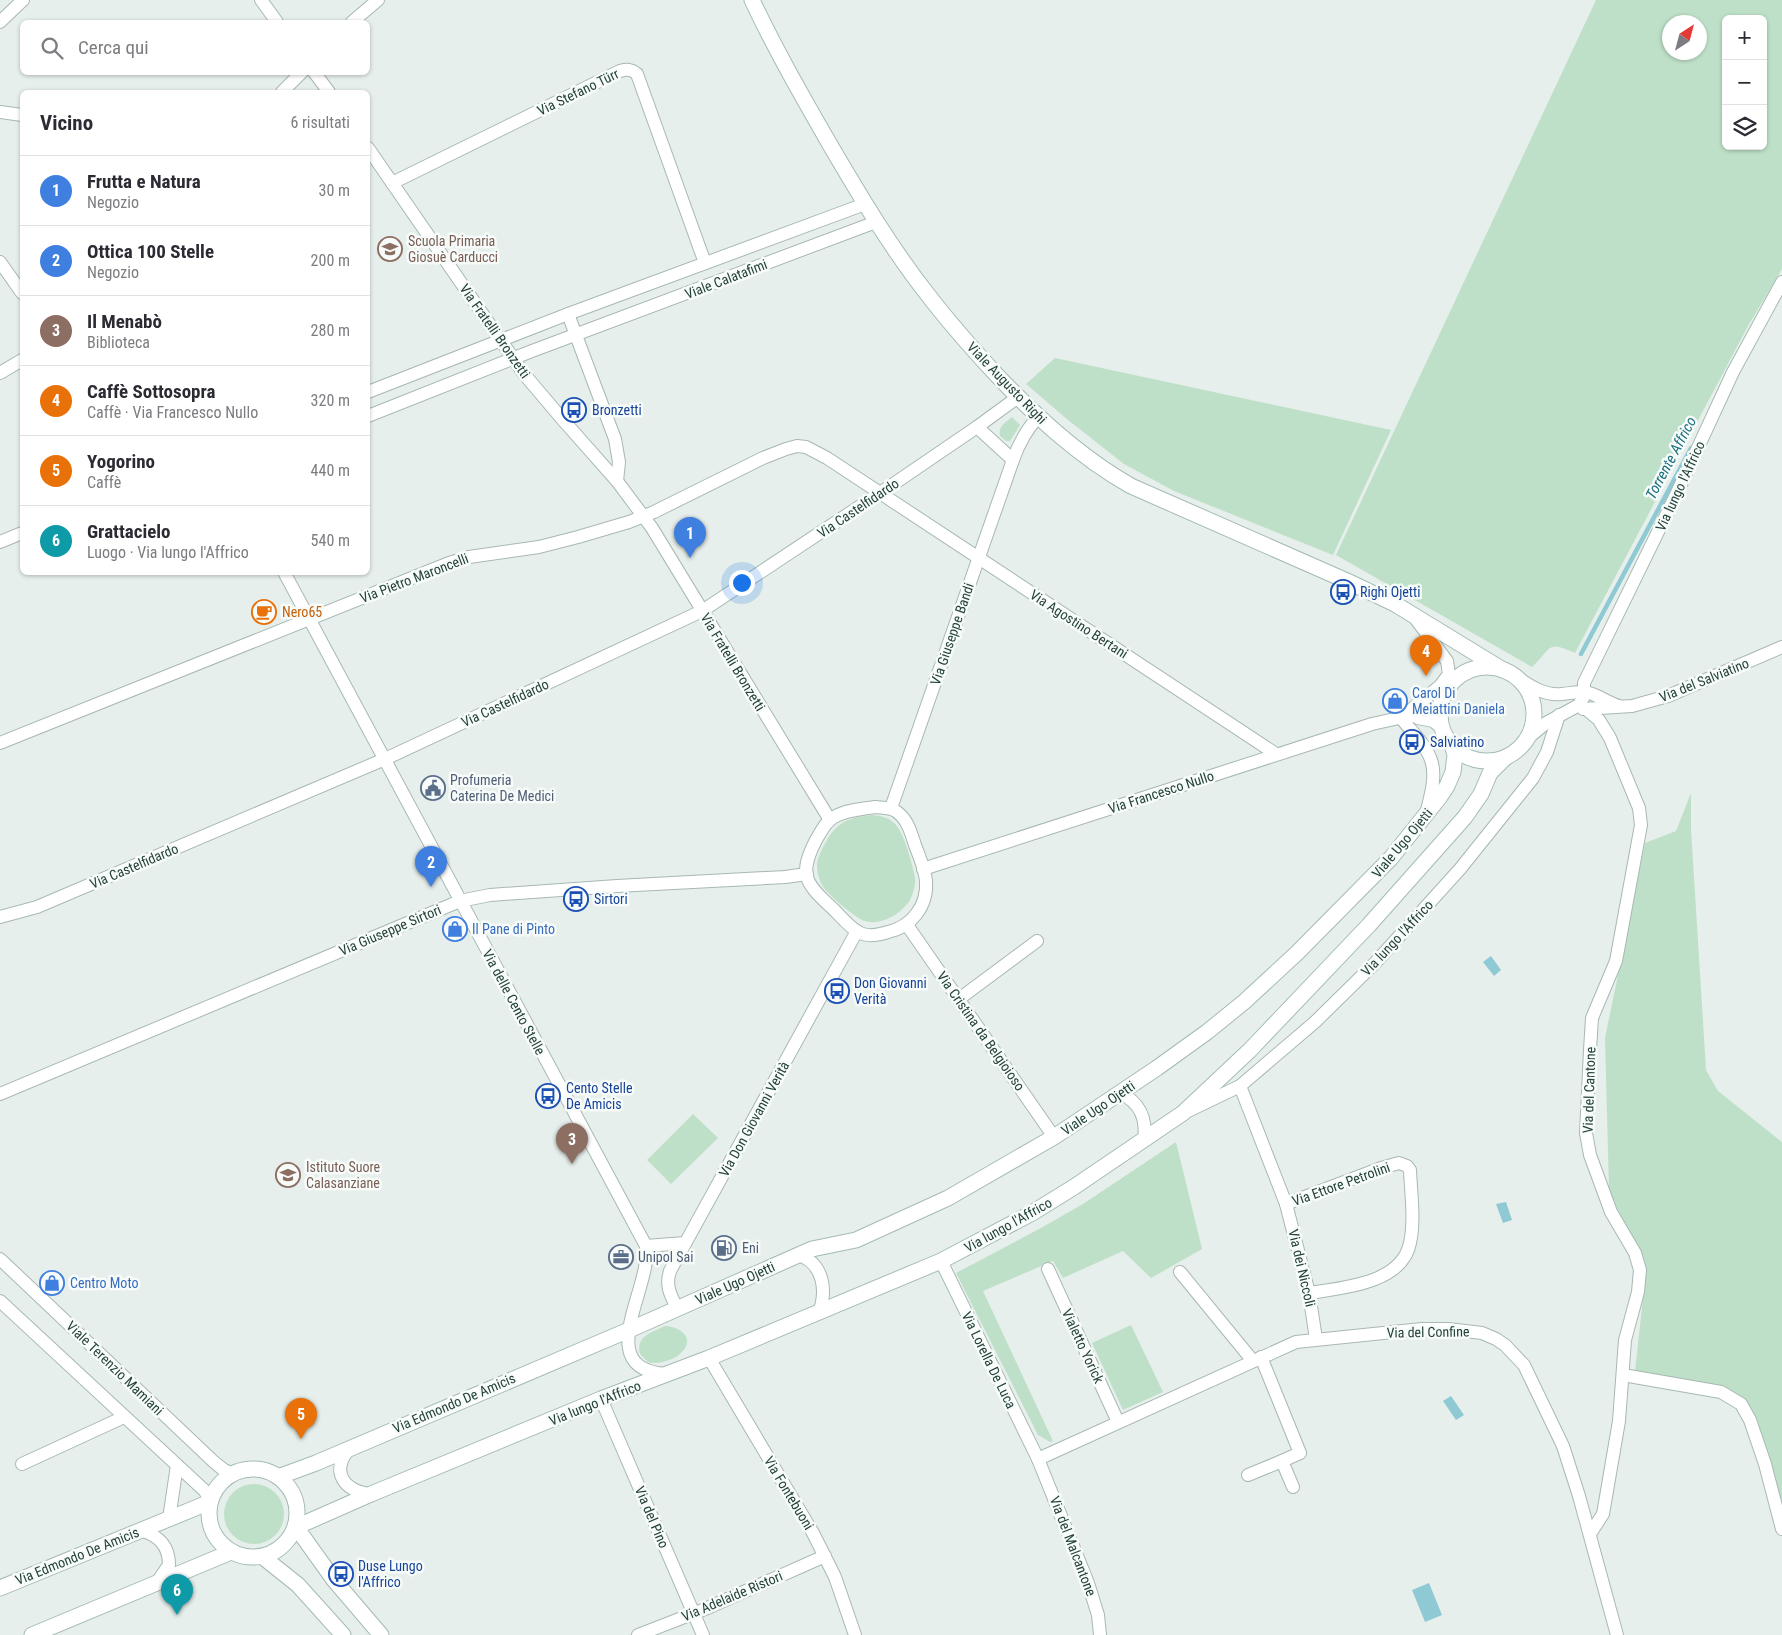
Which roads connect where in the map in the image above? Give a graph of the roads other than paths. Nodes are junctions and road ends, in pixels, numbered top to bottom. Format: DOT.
graph roads {
  1 [pos="23,0"];
  2 [pos="261,0"];
  3 [pos="378,0"];
  4 [pos="752,0"];
  5 [pos="276,20"];
  6 [pos="354,20"];
  7 [pos="0,22"];
  8 [pos="299,75"];
  9 [pos="316,75"];
  10 [pos="284,90"];
  11 [pos="327,90"];
  12 [pos="0,112"];
  13 [pos="20,115"];
  14 [pos="370,151"];
  15 [pos="392,183"];
  16 [pos="865,204"];
  17 [pos="876,222"];
  18 [pos="0,262"];
  19 [pos="705,263"];
  20 [pos="1782,282"];
  21 [pos="20,290"];
  22 [pos="568,314"];
  23 [pos="577,335"];
  24 [pos="501,340"];
  25 [pos="513,358"];
  26 [pos="20,361"];
  27 [pos="0,373"];
  28 [pos="370,391"];
  29 [pos="1018,397"];
  30 [pos="370,415"];
  31 [pos="1038,417"];
  32 [pos="977,427"];
  33 [pos="1013,460"];
  34 [pos="617,481"];
  35 [pos="881,493"];
  36 [pos="644,516"];
  37 [pos="20,535"];
  38 [pos="0,542"];
  39 [pos="978,557"];
  40 [pos="286,575"];
  41 [pos="1406,610"];
  42 [pos="702,611"];
  43 [pos="309,619"];
  44 [pos="1451,637"];
  45 [pos="1782,647"];
  46 [pos="1504,670"];
  47 [pos="1453,677"];
  48 [pos="1518,678"];
  49 [pos="1584,692"];
  50 [pos="1442,702"];
  51 [pos="1623,707"];
  52 [pos="1586,709"];
  53 [pos="1564,713"];
  54 [pos="1415,717"];
  55 [pos="1400,718"];
  56 [pos="1442,728"];
  57 [pos="1528,738"];
  58 [pos="0,743"];
  59 [pos="1452,744"];
  60 [pos="1276,754"];
  61 [pos="1506,757"];
  62 [pos="385,759"];
  63 [pos="891,808"];
  64 [pos="1426,816"];
  65 [pos="830,820"];
  66 [pos="923,869"];
  67 [pos="806,874"];
  68 [pos="460,900"];
  69 [pos="0,917"];
  70 [pos="907,925"];
  71 [pos="858,931"];
  72 [pos="1037,941"];
  73 [pos="958,999"];
  74 [pos="1240,1086"];
  75 [pos="1120,1093"];
  76 [pos="0,1094"];
  77 [pos="1183,1113"];
  78 [pos="1054,1137"];
  79 [pos="1144,1141"];
  80 [pos="1286,1204"];
  81 [pos="685,1243"];
  82 [pos="646,1246"];
  83 [pos="799,1256"];
  84 [pos="0,1259"];
  85 [pos="941,1261"];
  86 [pos="1048,1270"];
  87 [pos="1180,1272"];
  88 [pos="1309,1293"];
  89 [pos="0,1301"];
  90 [pos="677,1308"];
  91 [pos="819,1313"];
  92 [pos="629,1330"];
  93 [pos="1316,1339"];
  94 [pos="710,1358"];
  95 [pos="1257,1359"];
  96 [pos="665,1374"];
  97 [pos="1623,1375"];
  98 [pos="601,1400"];
  99 [pos="124,1416"];
  100 [pos="1118,1422"];
  101 [pos="350,1448"];
  102 [pos="1038,1459"];
  103 [pos="1282,1461"];
  104 [pos="22,1464"];
  105 [pos="177,1465"];
  106 [pos="233,1474"];
  107 [pos="1248,1475"];
  108 [pos="278,1477"];
  109 [pos="1293,1486"];
  110 [pos="371,1494"];
  111 [pos="210,1502"];
  112 [pos="169,1519"];
  113 [pos="296,1528"];
  114 [pos="1782,1529"];
  115 [pos="140,1530"];
  116 [pos="1590,1534"];
  117 [pos="231,1552"];
  118 [pos="825,1556"];
  119 [pos="263,1557"];
  120 [pos="158,1581"];
  121 [pos="0,1588"];
  122 [pos="693,1614"];
  123 [pos="32,1635"];
  124 [pos="343,1635"];
  125 [pos="381,1635"];
  126 [pos="638,1635"];
  127 [pos="703,1635"];
  128 [pos="855,1635"];
  129 [pos="1100,1635"];
  130 [pos="1617,1635"];
  1 -- 7 [label="street"];
  2 -- 5 [label="street"];
  3 -- 6 [label="street"];
  4 -- 16 [label="main road, Viale Augusto Righi"];
  8 -- 10 [label="street"];
  9 -- 11 [label="street"];
  12 -- 13 [label="street"];
  14 -- 15 [label="street, Via Fratelli Bronzetti"];
  15 -- 19 [label="street, Via Stefano Türr"];
  15 -- 24 [label="street, Via Fratelli Bronzetti"];
  16 -- 17 [label="main road, Viale Augusto Righi"];
  16 -- 19 [label="street, Viale Calatafimi"];
  17 -- 23 [label="street, Viale Calatafimi"];
  17 -- 29 [label="main road, Viale Augusto Righi"];
  18 -- 21 [label="street"];
  19 -- 22 [label="street, Viale Calatafimi"];
  20 -- 49 [label="street, Via lungo l'Affrico"];
  22 -- 23 [label="street"];
  22 -- 24 [label="street, Viale Calatafimi"];
  23 -- 25 [label="street, Viale Calatafimi"];
  23 -- 34 [label="street"];
  24 -- 25 [label="street, Via Fratelli Bronzetti"];
  24 -- 28 [label="street, Viale Calatafimi"];
  25 -- 30 [label="street, Viale Calatafimi"];
  25 -- 34 [label="street, Via Fratelli Bronzetti"];
  26 -- 27 [label="street"];
  29 -- 31 [label="main road, Viale Augusto Righi"];
  29 -- 32 [label="street, Via Castelfidardo"];
  31 -- 33 [label="street, Via Giuseppe Bandi"];
  31 -- 41 [label="main road, Viale Augusto Righi"];
  32 -- 33 [label="street"];
  32 -- 35 [label="street, Via Castelfidardo"];
  33 -- 39 [label="street, Via Giuseppe Bandi"];
  34 -- 36 [label="street, Via Fratelli Bronzetti"];
  35 -- 36 [label="street, Via Pietro Maroncelli"];
  35 -- 39 [label="street, Via Agostino Bertani"];
  35 -- 42 [label="street, Via Castelfidardo"];
  36 -- 42 [label="street, Via Fratelli Bronzetti"];
  36 -- 43 [label="street, Via Pietro Maroncelli"];
  37 -- 38 [label="street"];
  39 -- 60 [label="street, Via Agostino Bertani"];
  39 -- 63 [label="street, Via Giuseppe Bandi"];
  40 -- 43 [label="street, Via delle Cento Stelle"];
  41 -- 44 [label="main road, Viale Augusto Righi"];
  41 -- 47 [label="street, Viale Augusto Righi"];
  42 -- 62 [label="street, Via Castelfidardo"];
  42 -- 65 [label="street, Via Fratelli Bronzetti"];
  43 -- 58 [label="street, Via Pietro Maroncelli"];
  43 -- 62 [label="street, Via delle Cento Stelle"];
  44 -- 46 [label="main road, Viale Augusto Righi"];
  44 -- 47 [label="main road"];
  45 -- 51 [label="street, Via del Salviatino"];
  46 -- 47 [label="main road"];
  46 -- 48 [label="main road"];
  47 -- 50 [label="main road"];
  47 -- 55 [label="street, Via Francesco Nullo"];
  48 -- 49 [label="street"];
  48 -- 57 [label="main road"];
  49 -- 51 [label="street"];
  49 -- 53 [label="street, Via lungo l'Affrico"];
  50 -- 54 [label="street, Via Francesco Nullo"];
  50 -- 56 [label="main road"];
  51 -- 52 [label="street, Via del Salviatino"];
  52 -- 53 [label="street, Via del Salviatino"];
  52 -- 97 [label="street, Via del Cantone"];
  53 -- 57 [label="street, Via lungo l'Affrico"];
  53 -- 74 [label="street, Via lungo l'Affrico"];
  54 -- 55 [label="street, Via Francesco Nullo"];
  54 -- 56 [label="street, Via Francesco Nullo"];
  55 -- 60 [label="street, Via Francesco Nullo"];
  55 -- 64 [label="street"];
  56 -- 59 [label="main road"];
  57 -- 61 [label="main road, Via lungo l'Affrico"];
  59 -- 61 [label="main road"];
  59 -- 64 [label="main road, Viale Ugo Ojetti"];
  60 -- 66 [label="street, Via Francesco Nullo"];
  61 -- 77 [label="main road, Via lungo l'Affrico"];
  62 -- 68 [label="street, Via delle Cento Stelle"];
  62 -- 69 [label="street, Via Castelfidardo"];
  63 -- 65 [label="street"];
  63 -- 66 [label="street"];
  64 -- 75 [label="main road, Viale Ugo Ojetti"];
  65 -- 67 [label="street"];
  66 -- 70 [label="street"];
  67 -- 68 [label="street, Via Giuseppe Sirtori"];
  67 -- 71 [label="street"];
  68 -- 76 [label="street, Via Giuseppe Sirtori"];
  68 -- 82 [label="street, Via delle Cento Stelle"];
  70 -- 71 [label="street"];
  70 -- 73 [label="street, Via Cristina da Belgioioso"];
  71 -- 81 [label="street, Via Don Giovanni Verità"];
  72 -- 73 [label="street"];
  73 -- 78 [label="street, Via Cristina da Belgioioso"];
  74 -- 77 [label="street, Via lungo l'Affrico"];
  74 -- 80 [label="street, Via dei Niccoli"];
  75 -- 78 [label="main road, Viale Ugo Ojetti"];
  75 -- 79 [label="street"];
  77 -- 79 [label="main road, Via lungo l'Affrico"];
  78 -- 83 [label="main road, Viale Ugo Ojetti"];
  79 -- 85 [label="main road, Via lungo l'Affrico"];
  80 -- 88 [label="street, Via dei Niccoli"];
  80 -- 88 [label="street, Via Ettore Petrolini"];
  81 -- 82 [label="street"];
  81 -- 90 [label="street, Via Don Giovanni Verità"];
  82 -- 92 [label="street"];
  83 -- 90 [label="main road, Viale Ugo Ojetti"];
  83 -- 91 [label="street"];
  84 -- 106 [label="street, Viale Terenzio Mamiani"];
  85 -- 91 [label="main road, Via lungo l'Affrico"];
  85 -- 102 [label="street, Via Lorella De Luca"];
  86 -- 100 [label="street, Vialetto Yorick"];
  87 -- 95 [label="street"];
  88 -- 93 [label="street, Via dei Niccoli"];
  89 -- 99 [label="street, Viale Terenzio Mamiani"];
  90 -- 92 [label="main road, Viale Ugo Ojetti"];
  91 -- 94 [label="main road, Via lungo l'Affrico"];
  92 -- 96 [label="street, Via lungo l'Affrico"];
  92 -- 101 [label="main road, Via Edmondo De Amicis"];
  93 -- 95 [label="street, Via del Confine"];
  93 -- 116 [label="street, Via del Confine"];
  94 -- 96 [label="main road, Via lungo l'Affrico"];
  94 -- 118 [label="street, Via Fontebuoni"];
  95 -- 100 [label="street, Via del Confine"];
  95 -- 103 [label="street"];
  96 -- 98 [label="main road, Via lungo l'Affrico"];
  97 -- 114 [label="street"];
  97 -- 116 [label="street, Via del Cantone"];
  98 -- 110 [label="main road, Via lungo l'Affrico"];
  98 -- 122 [label="street, Via del Pino"];
  99 -- 104 [label="street"];
  99 -- 105 [label="street, Viale Terenzio Mamiani"];
  100 -- 102 [label="street, Via del Confine"];
  101 -- 108 [label="main road, Via Edmondo De Amicis"];
  101 -- 110 [label="street"];
  102 -- 129 [label="street, Via del Malcantone"];
  103 -- 107 [label="street"];
  103 -- 109 [label="street"];
  105 -- 111 [label="street, Viale Terenzio Mamiani"];
  105 -- 112 [label="street"];
  106 -- 108 [label="main road"];
  106 -- 111 [label="main road"];
  108 -- 113 [label="main road"];
  110 -- 113 [label="main road, Via lungo l'Affrico"];
  111 -- 112 [label="main road, Via Edmondo De Amicis"];
  111 -- 117 [label="main road"];
  112 -- 115 [label="main road, Via Edmondo De Amicis"];
  113 -- 119 [label="main road, Via lungo l'Affrico"];
  113 -- 125 [label="main road"];
  115 -- 120 [label="street"];
  115 -- 121 [label="main road, Via Edmondo De Amicis"];
  116 -- 130 [label="street, Via del Confine"];
  117 -- 119 [label="main road"];
  117 -- 120 [label="main road"];
  118 -- 122 [label="street, Via Adelaide Ristori"];
  118 -- 128 [label="street, Via Fontebuoni"];
  119 -- 124 [label="main road"];
  120 -- 123 [label="main road"];
  122 -- 126 [label="street, Via Adelaide Ristori"];
  122 -- 127 [label="street, Via del Pino"];
}
